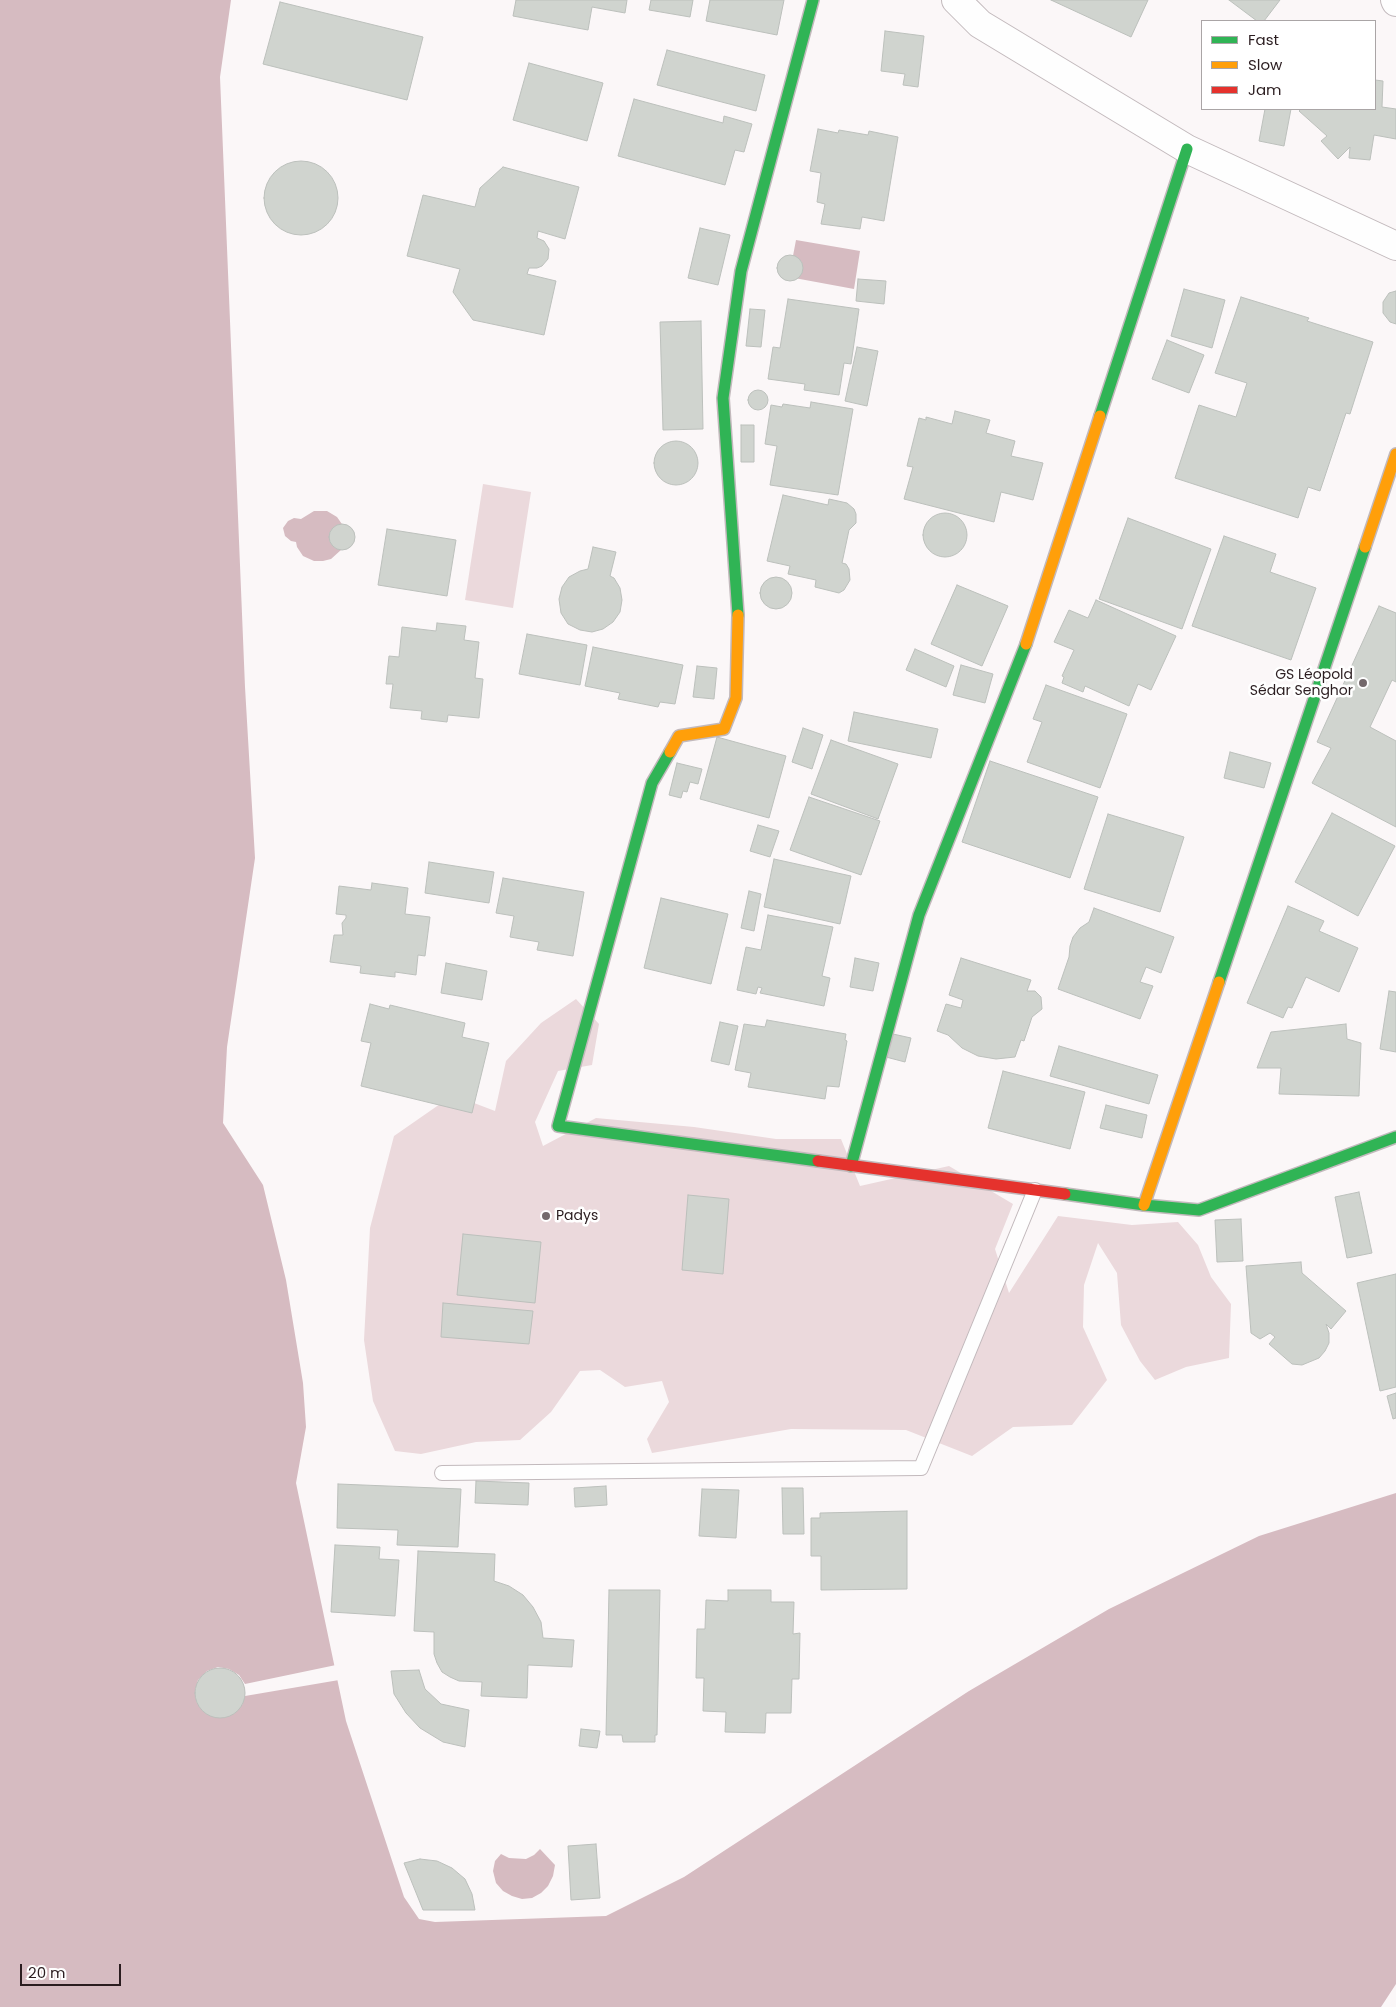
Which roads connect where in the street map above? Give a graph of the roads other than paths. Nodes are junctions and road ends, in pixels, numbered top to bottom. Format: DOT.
graph roads {
  1 [pos="813,0"];
  2 [pos="956,0"];
  3 [pos="1187,149"];
  4 [pos="1396,246"];
  5 [pos="1396,454"];
  6 [pos="1396,1137"];
  7 [pos="851,1166"];
  8 [pos="1035,1190"];
  9 [pos="1144,1205"];
  10 [pos="442,1473"];
  1 -- 7 [label="street"];
  2 -- 3 [label="street"];
  3 -- 4 [label="street"];
  3 -- 7 [label="street"];
  5 -- 9 [label="street"];
  6 -- 9 [label="street"];
  7 -- 8 [label="street"];
  8 -- 9 [label="street"];
  8 -- 10 [label="lane"];
}
